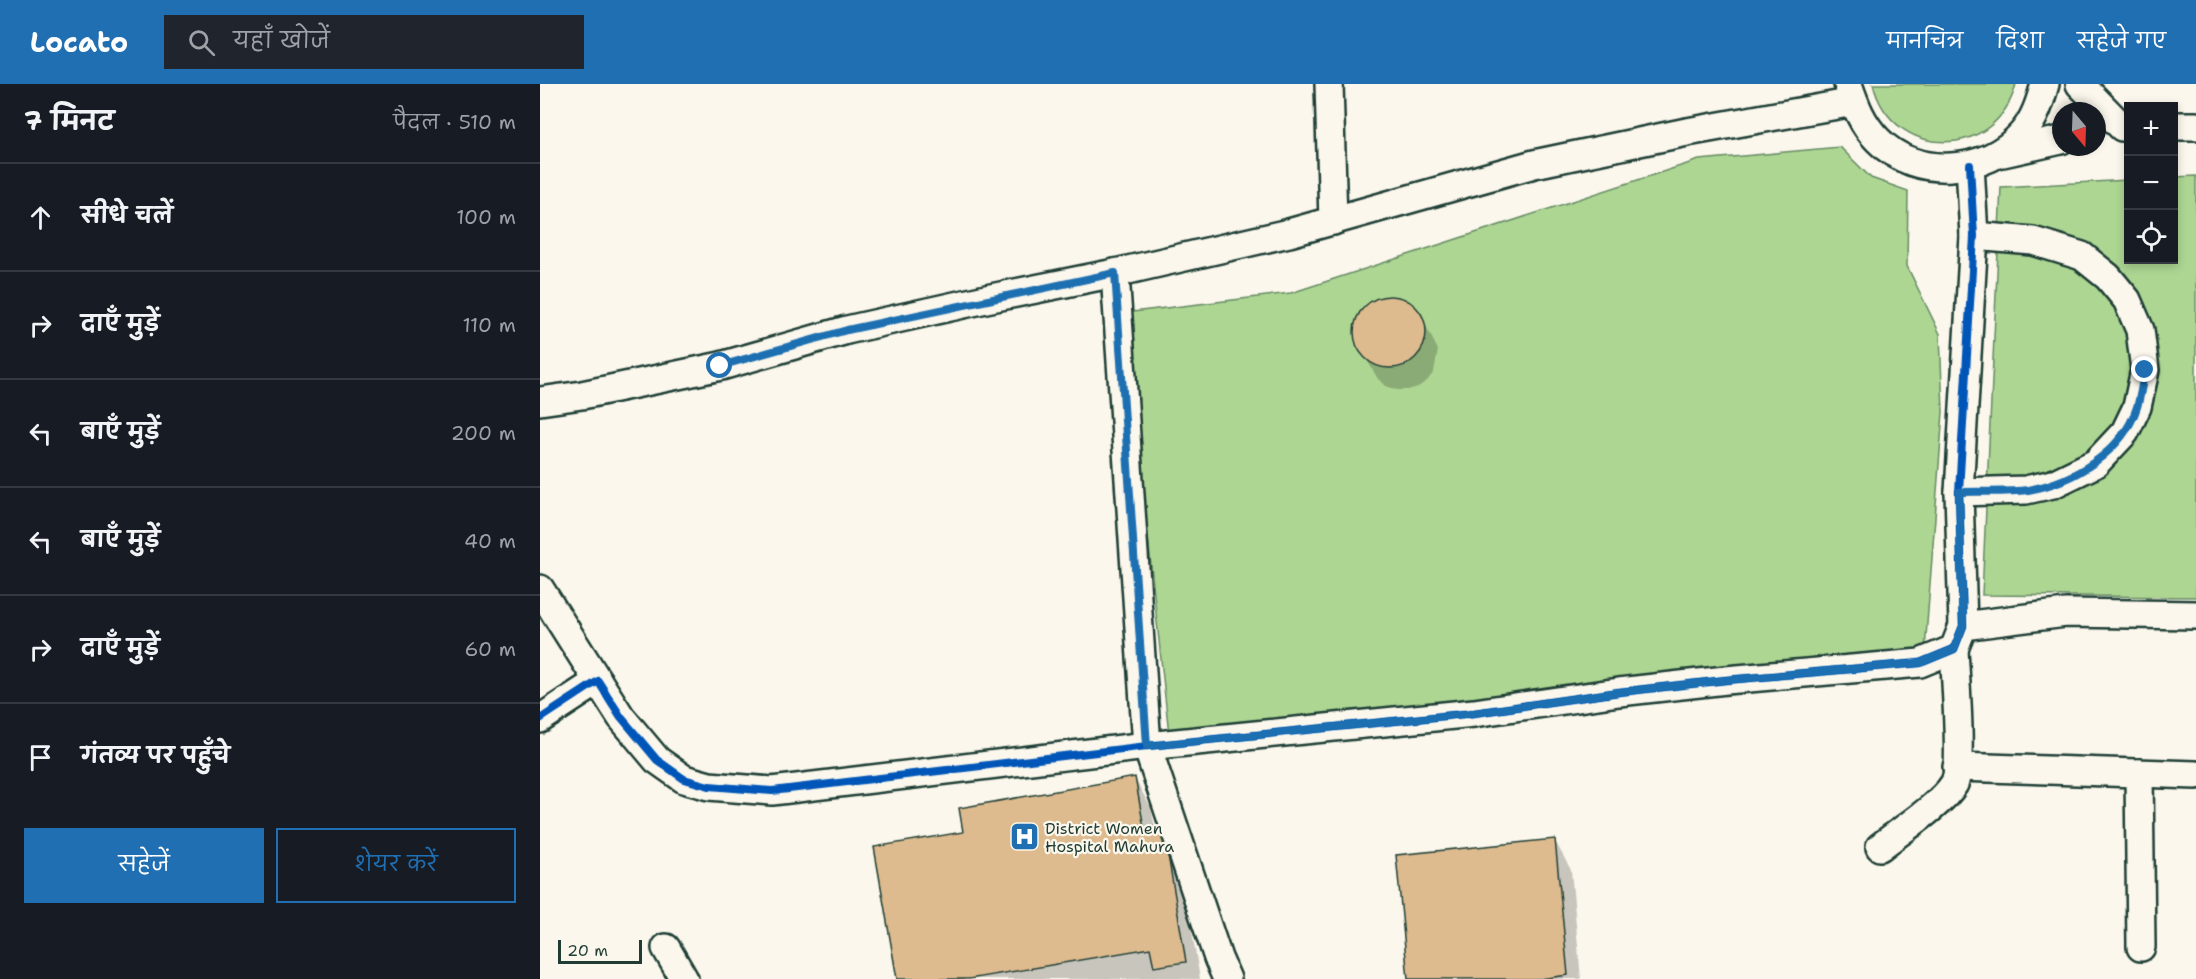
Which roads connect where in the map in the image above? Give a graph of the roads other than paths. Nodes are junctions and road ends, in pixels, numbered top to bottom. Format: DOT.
graph roads {
  1 [pos="1329,84"];
  2 [pos="2045,84"];
  3 [pos="2080,84"];
  4 [pos="1851,93"];
  5 [pos="2178,126"];
  6 [pos="2196,126"];
  7 [pos="2116,128"];
  8 [pos="2052,142"];
  9 [pos="1999,153"];
  10 [pos="1970,165"];
  11 [pos="1333,220"];
  12 [pos="1974,236"];
  13 [pos="1115,273"];
  14 [pos="540,401"];
  15 [pos="1959,492"];
  16 [pos="540,589"];
  17 [pos="2196,615"];
  18 [pos="1959,638"];
  19 [pos="598,681"];
  20 [pos="540,718"];
  21 [pos="1147,746"];
  22 [pos="1957,766"];
  23 [pos="2139,773"];
  24 [pos="2196,775"];
  25 [pos="1880,847"];
  26 [pos="2141,947"];
  27 [pos="666,948"];
  28 [pos="684,979"];
  29 [pos="1227,979"];
  1 -- 11 [label="street"];
  2 -- 9 [label="street"];
  3 -- 7 [label="street"];
  4 -- 10 [label="street"];
  4 -- 11 [label="street"];
  5 -- 6 [label="street"];
  8 -- 9 [label="street"];
  9 -- 10 [label="street"];
  10 -- 12 [label="street"];
  11 -- 13 [label="street"];
  12 -- 15 [label="street"];
  12 -- 15 [label="street"];
  13 -- 14 [label="street"];
  13 -- 21 [label="street"];
  15 -- 18 [label="street"];
  16 -- 19 [label="street"];
  17 -- 18 [label="street"];
  18 -- 21 [label="street"];
  18 -- 22 [label="street"];
  19 -- 20 [label="street"];
  19 -- 21 [label="street"];
  21 -- 29 [label="street"];
  22 -- 23 [label="street"];
  22 -- 25 [label="street"];
  23 -- 24 [label="street"];
  23 -- 26 [label="street"];
  27 -- 28 [label="street"];
}
